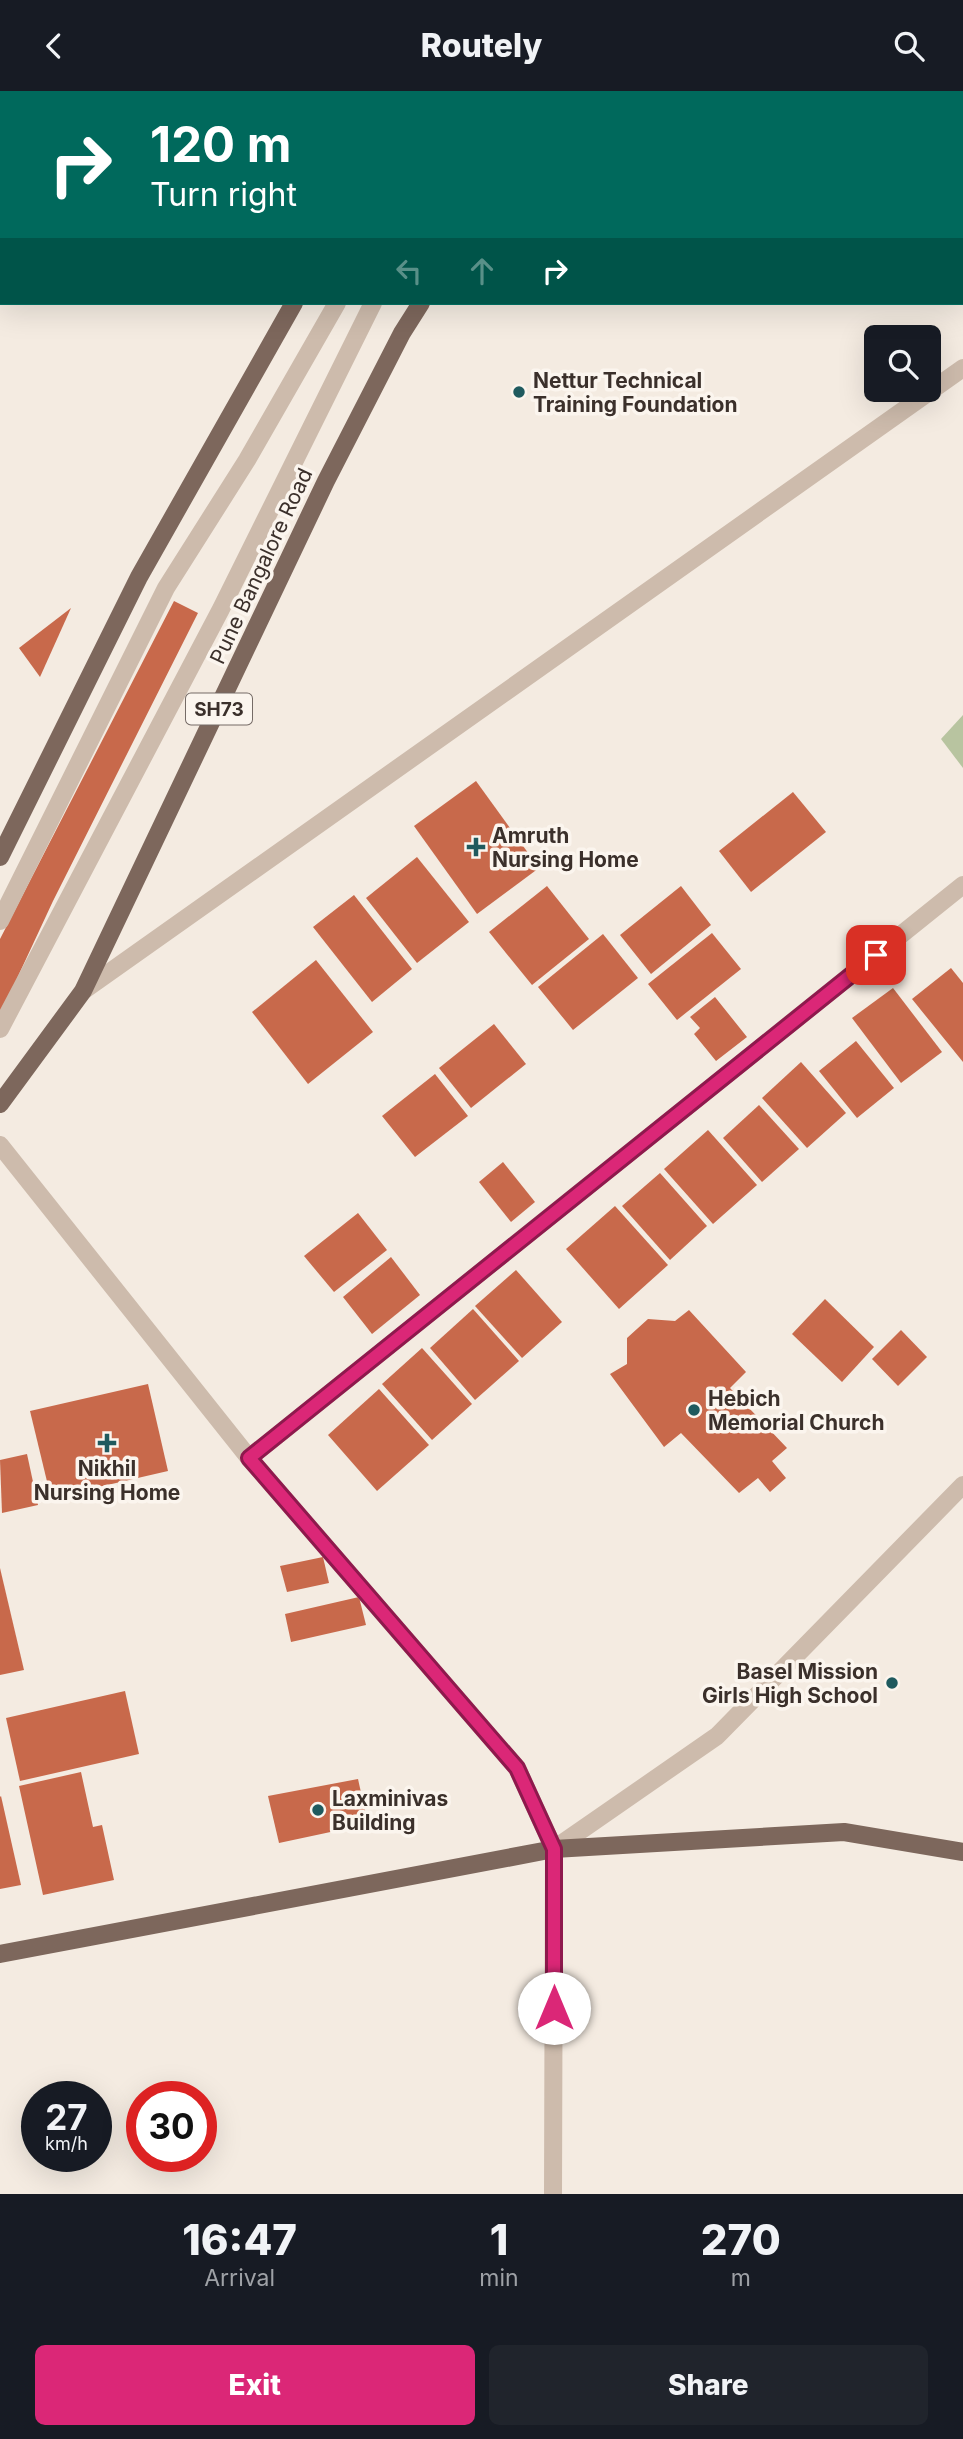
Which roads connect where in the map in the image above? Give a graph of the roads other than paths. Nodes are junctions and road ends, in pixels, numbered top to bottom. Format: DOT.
graph roads {
  1 [pos="293,305"];
  2 [pos="336,305"];
  3 [pos="372,305"];
  4 [pos="420,305"];
  5 [pos="963,368"];
  6 [pos="0,857"];
  7 [pos="963,885"];
  8 [pos="0,921"];
  9 [pos="83,991"];
  10 [pos="0,1029"];
  11 [pos="0,1104"];
  12 [pos="0,1145"];
  13 [pos="249,1458"];
  14 [pos="963,1485"];
  15 [pos="554,1849"];
  16 [pos="963,1852"];
  17 [pos="0,1954"];
  18 [pos="554,2194"];
  1 -- 6 [label="main road"];
  2 -- 8 [label="street"];
  3 -- 10 [label="street"];
  4 -- 9 [label="main road, Pune Bangalore Road / SH73"];
  5 -- 9 [label="street"];
  7 -- 13 [label="street"];
  9 -- 11 [label="main road, Pune Bangalore Road / SH73"];
  12 -- 13 [label="street"];
  13 -- 15 [label="street"];
  14 -- 15 [label="street"];
  15 -- 16 [label="main road"];
  15 -- 17 [label="main road"];
  15 -- 18 [label="street"];
}
